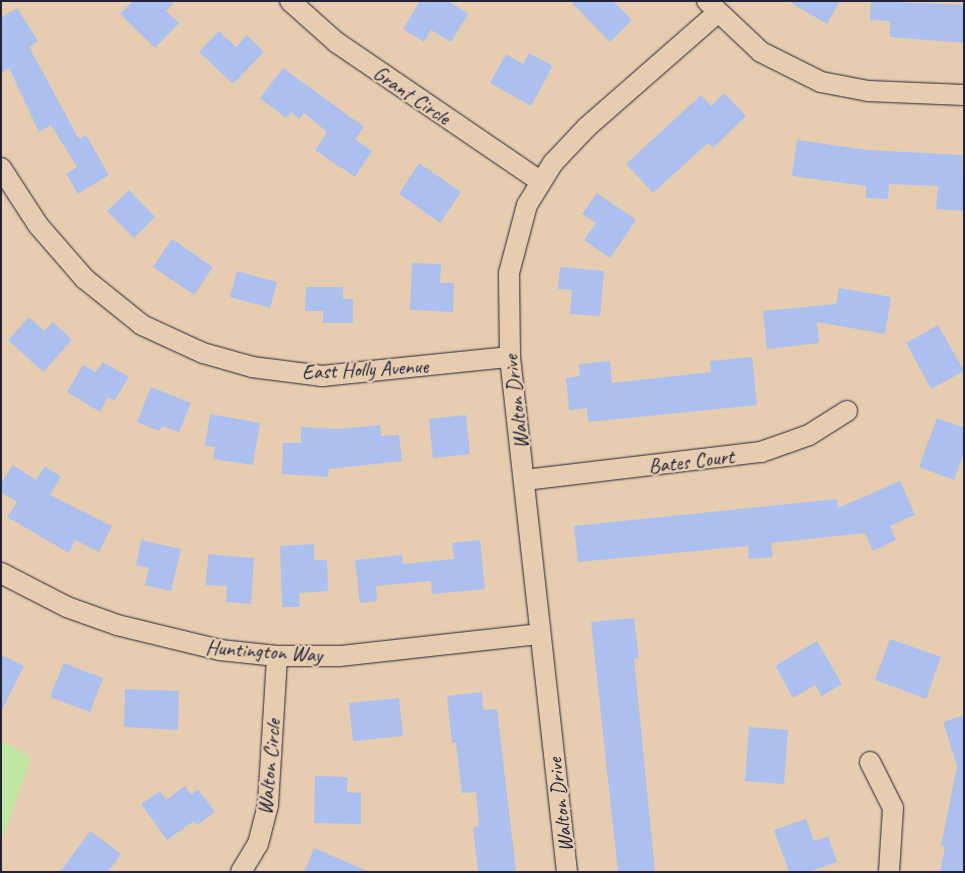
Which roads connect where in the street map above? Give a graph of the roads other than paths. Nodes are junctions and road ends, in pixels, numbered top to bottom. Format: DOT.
graph roads {
  1 [pos="290,1"];
  2 [pos="712,7"];
  3 [pos="964,95"];
  4 [pos="1,168"];
  5 [pos="540,181"];
  6 [pos="510,357"];
  7 [pos="847,411"];
  8 [pos="525,480"];
  9 [pos="1,573"];
  10 [pos="540,634"];
  11 [pos="277,656"];
  12 [pos="870,762"];
  13 [pos="241,872"];
  14 [pos="568,872"];
  15 [pos="889,872"];
  1 -- 5 [label="street, Grant Circle"];
  2 -- 3 [label="street"];
  2 -- 5 [label="street, Walton Drive"];
  4 -- 6 [label="street, East Holly Avenue"];
  5 -- 6 [label="street, Walton Drive"];
  6 -- 8 [label="street, Walton Drive"];
  7 -- 8 [label="street, Bates Court"];
  8 -- 10 [label="street, Walton Drive"];
  9 -- 11 [label="street, Huntington Way"];
  10 -- 11 [label="street, Huntington Way"];
  10 -- 14 [label="street, Walton Drive"];
  11 -- 13 [label="street, Walton Circle"];
  12 -- 15 [label="street"];
}
